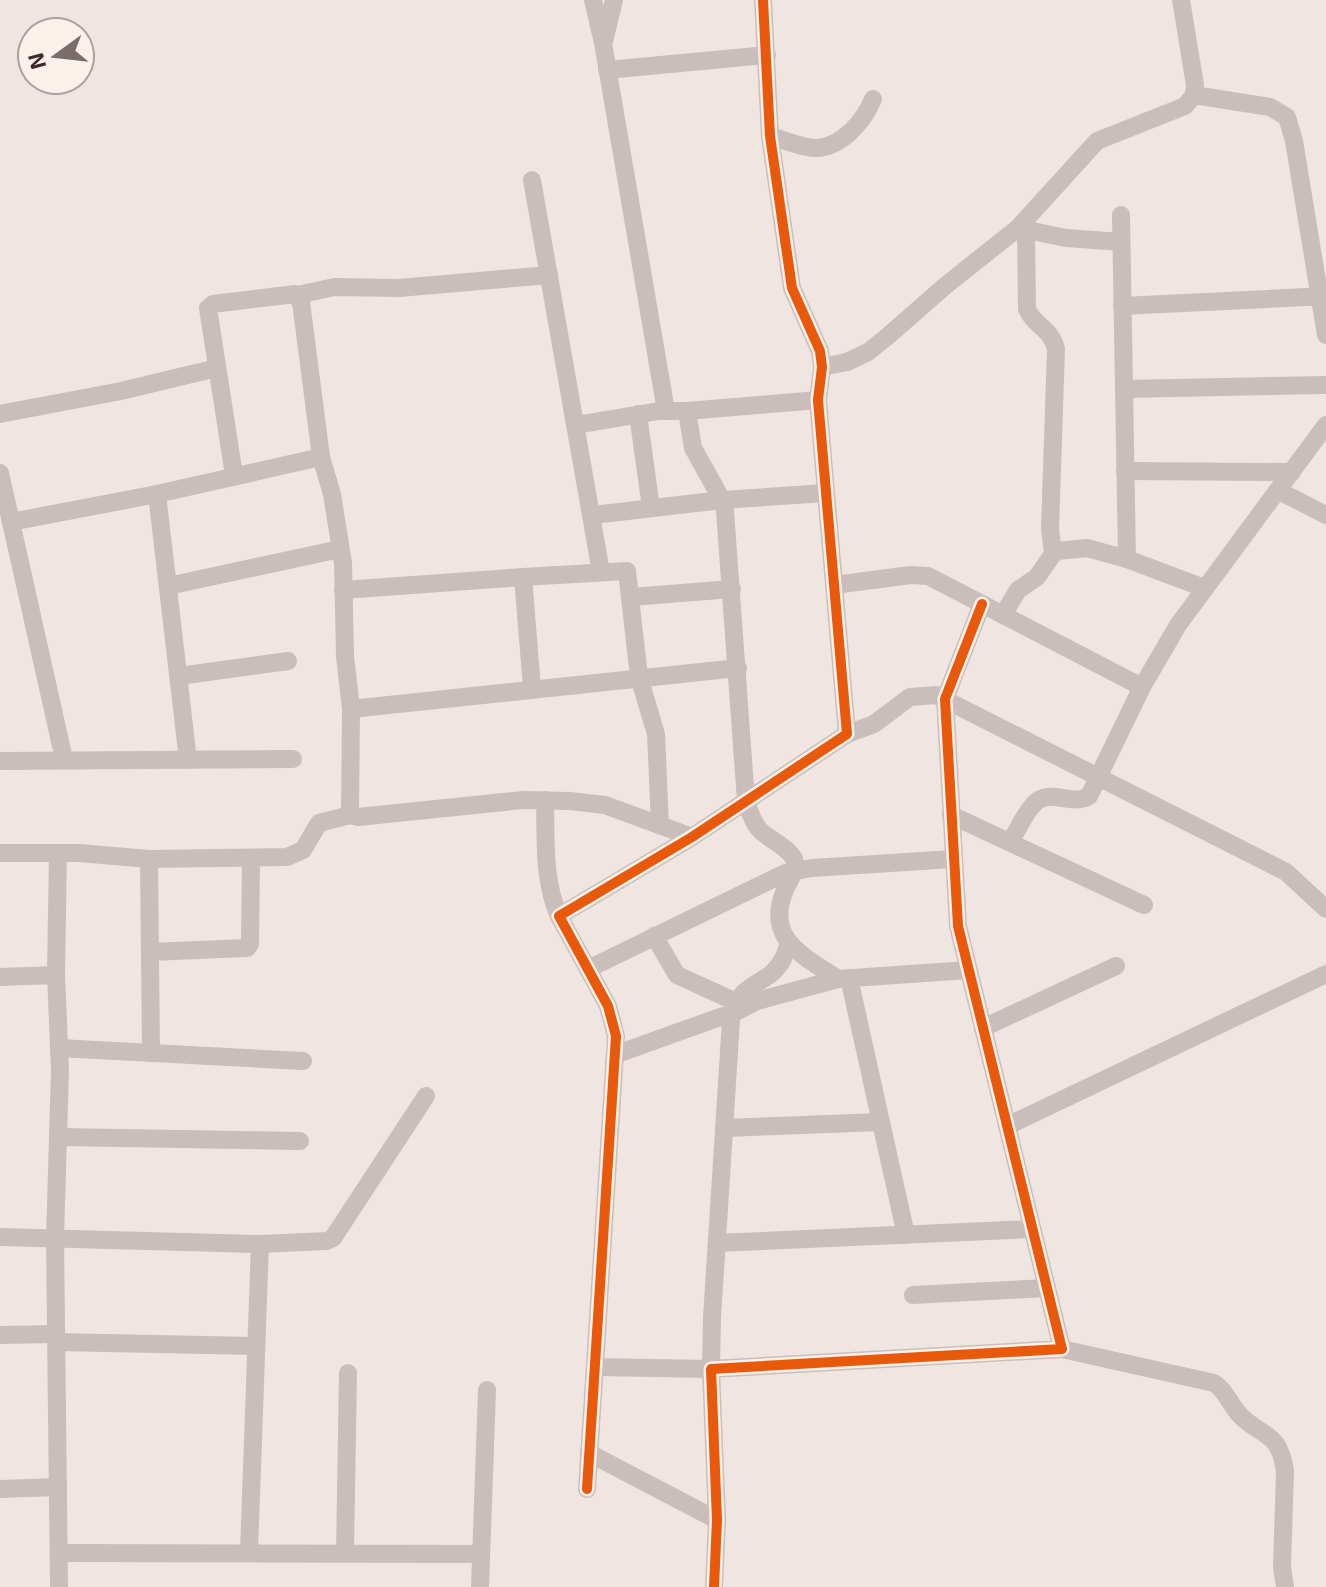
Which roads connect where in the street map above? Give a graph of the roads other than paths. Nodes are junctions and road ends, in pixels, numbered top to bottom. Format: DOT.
graph roads {
  1 [pos="593,0"];
  2 [pos="614,0"];
  3 [pos="763,0"];
  4 [pos="1181,0"];
  5 [pos="603,43"];
  6 [pos="767,55"];
  7 [pos="607,70"];
  8 [pos="1194,95"];
  9 [pos="873,99"];
  10 [pos="770,136"];
  11 [pos="532,180"];
  12 [pos="1121,215"];
  13 [pos="1022,229"];
  14 [pos="1121,242"];
  15 [pos="549,275"];
  16 [pos="298,295"];
  17 [pos="1323,296"];
  18 [pos="1122,306"];
  19 [pos="1326,335"];
  20 [pos="822,367"];
  21 [pos="217,368"];
  22 [pos="1326,385"];
  23 [pos="1124,389"];
  24 [pos="818,400"];
  25 [pos="666,411"];
  26 [pos="687,411"];
  27 [pos="0,414"];
  28 [pos="638,414"];
  29 [pos="576,425"];
  30 [pos="1326,425"];
  31 [pos="321,457"];
  32 [pos="1125,471"];
  33 [pos="1292,472"];
  34 [pos="0,473"];
  35 [pos="234,475"];
  36 [pos="1279,491"];
  37 [pos="826,493"];
  38 [pos="157,494"];
  39 [pos="722,500"];
  40 [pos="651,508"];
  41 [pos="593,515"];
  42 [pos="1326,515"];
  43 [pos="11,522"];
  44 [pos="340,549"];
  45 [pos="1053,554"];
  46 [pos="1127,559"];
  47 [pos="601,572"];
  48 [pos="523,577"];
  49 [pos="834,585"];
  50 [pos="168,586"];
  51 [pos="1204,588"];
  52 [pos="732,589"];
  53 [pos="343,590"];
  54 [pos="631,597"];
  55 [pos="982,604"];
  56 [pos="1003,615"];
  57 [pos="288,661"];
  58 [pos="738,668"];
  59 [pos="179,676"];
  60 [pos="639,677"];
  61 [pos="1142,687"];
  62 [pos="532,688"];
  63 [pos="945,699"];
  64 [pos="351,709"];
  65 [pos="847,734"];
  66 [pos="64,759"];
  67 [pos="293,759"];
  68 [pos="188,760"];
  69 [pos="0,761"];
  70 [pos="1098,776"];
  71 [pos="545,800"];
  72 [pos="746,801"];
  73 [pos="350,815"];
  74 [pos="951,815"];
  75 [pos="660,825"];
  76 [pos="692,837"];
  77 [pos="1010,842"];
  78 [pos="0,853"];
  79 [pos="58,853"];
  80 [pos="251,858"];
  81 [pos="149,859"];
  82 [pos="953,859"];
  83 [pos="794,871"];
  84 [pos="1144,905"];
  85 [pos="1326,909"];
  86 [pos="559,916"];
  87 [pos="654,936"];
  88 [pos="789,943"];
  89 [pos="150,952"];
  90 [pos="1116,966"];
  91 [pos="588,969"];
  92 [pos="968,970"];
  93 [pos="1326,974"];
  94 [pos="56,975"];
  95 [pos="0,977"];
  96 [pos="844,978"];
  97 [pos="733,1009"];
  98 [pos="983,1028"];
  99 [pos="59,1048"];
  100 [pos="151,1053"];
  101 [pos="617,1054"];
  102 [pos="303,1061"];
  103 [pos="426,1096"];
  104 [pos="881,1122"];
  105 [pos="1007,1126"];
  106 [pos="725,1128"];
  107 [pos="59,1137"];
  108 [pos="300,1141"];
  109 [pos="1032,1229"];
  110 [pos="906,1235"];
  111 [pos="0,1237"];
  112 [pos="55,1238"];
  113 [pos="717,1243"];
  114 [pos="260,1244"];
  115 [pos="1047,1288"];
  116 [pos="913,1295"];
  117 [pos="0,1335"];
  118 [pos="56,1338"];
  119 [pos="255,1346"];
  120 [pos="1062,1349"];
  121 [pos="595,1367"];
  122 [pos="711,1369"];
  123 [pos="348,1373"];
  124 [pos="487,1390"];
  125 [pos="589,1453"];
  126 [pos="58,1487"];
  127 [pos="0,1489"];
  128 [pos="587,1489"];
  129 [pos="717,1520"];
  130 [pos="249,1552"];
  131 [pos="60,1553"];
  132 [pos="345,1553"];
  133 [pos="480,1554"];
  134 [pos="59,1587"];
  135 [pos="480,1587"];
  136 [pos="714,1587"];
  137 [pos="1285,1587"];
  1 -- 5 [label="street"];
  2 -- 5 [label="street"];
  3 -- 6 [label="street"];
  4 -- 8 [label="street"];
  5 -- 7 [label="street"];
  6 -- 7 [label="street"];
  6 -- 10 [label="street"];
  7 -- 25 [label="street"];
  8 -- 13 [label="street"];
  8 -- 17 [label="street"];
  9 -- 10 [label="street"];
  10 -- 20 [label="street"];
  11 -- 15 [label="street"];
  12 -- 14 [label="street"];
  13 -- 14 [label="street"];
  13 -- 20 [label="street"];
  13 -- 45 [label="street"];
  14 -- 18 [label="street"];
  15 -- 16 [label="street"];
  15 -- 29 [label="street"];
  16 -- 21 [label="street"];
  16 -- 31 [label="street"];
  17 -- 18 [label="street"];
  17 -- 19 [label="street"];
  18 -- 23 [label="street"];
  20 -- 24 [label="street"];
  21 -- 27 [label="street"];
  21 -- 35 [label="street"];
  22 -- 23 [label="street"];
  23 -- 32 [label="street"];
  24 -- 26 [label="street"];
  24 -- 37 [label="street"];
  25 -- 26 [label="street"];
  25 -- 28 [label="street"];
  26 -- 39 [label="street"];
  28 -- 29 [label="street"];
  28 -- 40 [label="street"];
  29 -- 41 [label="street"];
  30 -- 33 [label="street"];
  31 -- 35 [label="street"];
  31 -- 44 [label="street"];
  32 -- 33 [label="street"];
  32 -- 46 [label="street"];
  33 -- 36 [label="street"];
  34 -- 43 [label="street"];
  35 -- 38 [label="street"];
  36 -- 42 [label="street"];
  36 -- 51 [label="street"];
  37 -- 39 [label="street"];
  37 -- 49 [label="street"];
  38 -- 43 [label="street"];
  38 -- 50 [label="street"];
  39 -- 40 [label="street"];
  39 -- 52 [label="street"];
  40 -- 41 [label="street"];
  41 -- 47 [label="street"];
  43 -- 66 [label="street"];
  44 -- 50 [label="street"];
  44 -- 53 [label="street"];
  45 -- 46 [label="street"];
  45 -- 56 [label="street"];
  46 -- 51 [label="street"];
  47 -- 48 [label="street"];
  47 -- 54 [label="street"];
  48 -- 53 [label="street"];
  48 -- 62 [label="street"];
  49 -- 55 [label="street"];
  49 -- 65 [label="street"];
  50 -- 59 [label="street"];
  51 -- 61 [label="street"];
  52 -- 54 [label="street"];
  52 -- 58 [label="street"];
  53 -- 64 [label="street"];
  54 -- 60 [label="street"];
  55 -- 56 [label="street"];
  55 -- 63 [label="street"];
  56 -- 61 [label="street"];
  57 -- 59 [label="street"];
  58 -- 60 [label="street"];
  58 -- 72 [label="street"];
  59 -- 68 [label="street"];
  60 -- 62 [label="street"];
  60 -- 75 [label="street"];
  61 -- 70 [label="street"];
  62 -- 64 [label="street"];
  63 -- 65 [label="street"];
  63 -- 70 [label="street"];
  63 -- 74 [label="street"];
  64 -- 73 [label="street"];
  65 -- 72 [label="street"];
  66 -- 68 [label="street"];
  66 -- 69 [label="street"];
  67 -- 68 [label="street"];
  70 -- 77 [label="street"];
  70 -- 85 [label="street"];
  71 -- 73 [label="street"];
  71 -- 75 [label="street"];
  71 -- 86 [label="street"];
  72 -- 76 [label="street"];
  72 -- 83 [label="street"];
  73 -- 80 [label="street"];
  74 -- 77 [label="street"];
  74 -- 82 [label="street"];
  75 -- 76 [label="street"];
  76 -- 86 [label="street"];
  77 -- 84 [label="street"];
  78 -- 79 [label="street"];
  79 -- 81 [label="street"];
  79 -- 94 [label="street"];
  80 -- 81 [label="street"];
  80 -- 89 [label="street"];
  81 -- 89 [label="street"];
  82 -- 83 [label="street"];
  82 -- 92 [label="street"];
  83 -- 87 [label="street"];
  83 -- 88 [label="street"];
  86 -- 91 [label="street"];
  87 -- 91 [label="street"];
  87 -- 97 [label="street"];
  88 -- 96 [label="street"];
  88 -- 97 [label="street"];
  89 -- 100 [label="street"];
  90 -- 98 [label="street"];
  91 -- 101 [label="street"];
  92 -- 96 [label="street"];
  92 -- 98 [label="street"];
  93 -- 105 [label="street"];
  94 -- 95 [label="street"];
  94 -- 99 [label="street"];
  96 -- 97 [label="street"];
  96 -- 104 [label="street"];
  97 -- 101 [label="street"];
  97 -- 106 [label="street"];
  98 -- 105 [label="street"];
  99 -- 100 [label="street"];
  99 -- 107 [label="street"];
  100 -- 102 [label="street"];
  101 -- 121 [label="street"];
  103 -- 114 [label="street"];
  104 -- 106 [label="street"];
  104 -- 110 [label="street"];
  105 -- 109 [label="street"];
  106 -- 113 [label="street"];
  107 -- 108 [label="street"];
  107 -- 112 [label="street"];
  109 -- 110 [label="street"];
  109 -- 115 [label="street"];
  110 -- 113 [label="street"];
  111 -- 112 [label="street"];
  112 -- 114 [label="street"];
  112 -- 118 [label="street"];
  113 -- 122 [label="street"];
  114 -- 119 [label="street"];
  115 -- 116 [label="street"];
  115 -- 120 [label="street"];
  117 -- 118 [label="street"];
  118 -- 119 [label="street"];
  118 -- 126 [label="street"];
  119 -- 130 [label="street"];
  120 -- 122 [label="street"];
  120 -- 137 [label="street"];
  121 -- 122 [label="street"];
  121 -- 125 [label="street"];
  122 -- 129 [label="street"];
  123 -- 132 [label="street"];
  124 -- 133 [label="street"];
  125 -- 128 [label="street"];
  125 -- 129 [label="street"];
  126 -- 127 [label="street"];
  126 -- 131 [label="street"];
  129 -- 136 [label="street"];
  130 -- 131 [label="street"];
  130 -- 132 [label="street"];
  131 -- 134 [label="street"];
  132 -- 133 [label="street"];
  133 -- 135 [label="street"];
}
